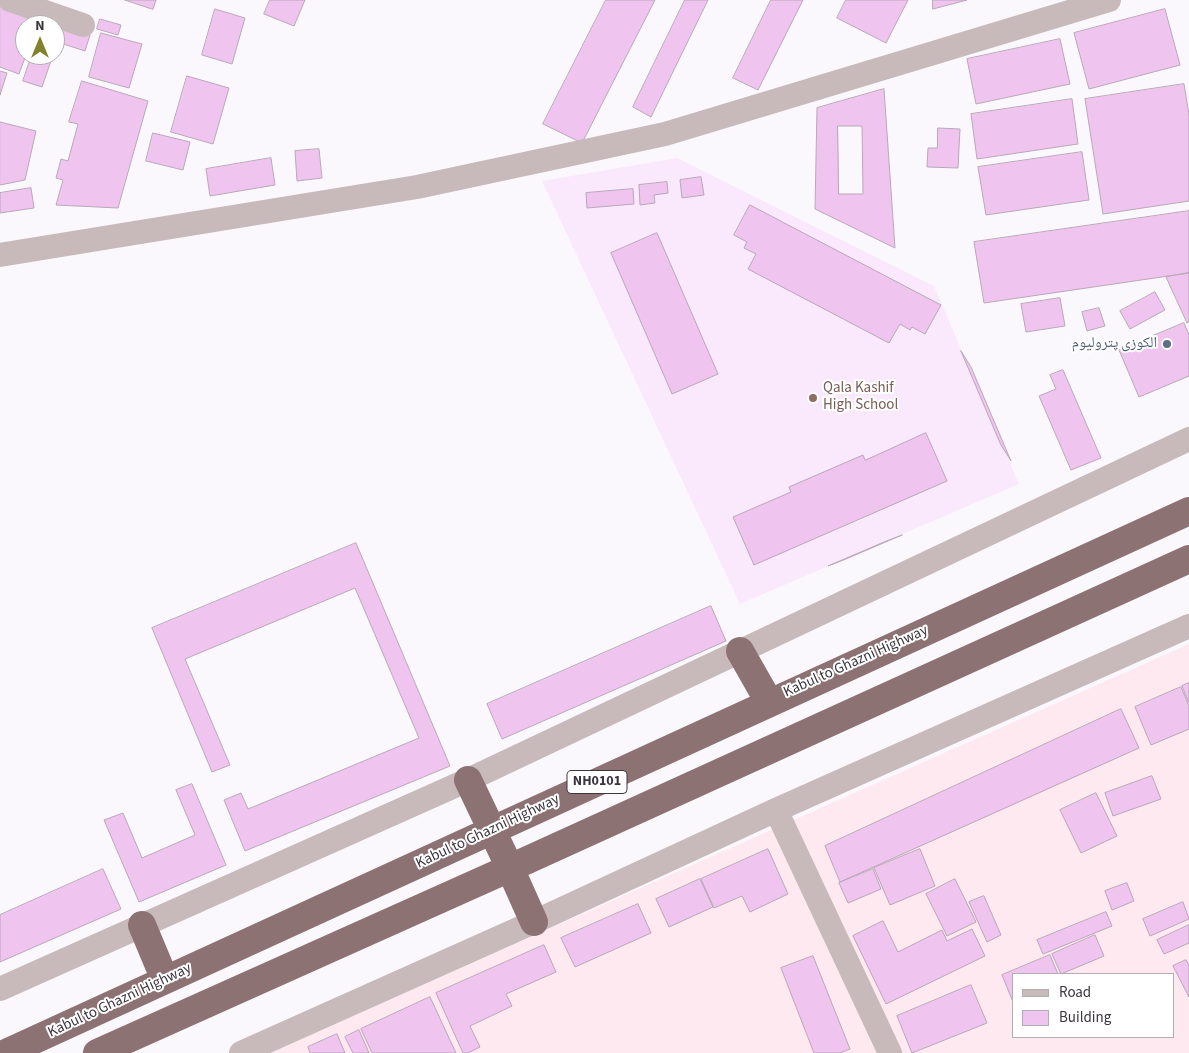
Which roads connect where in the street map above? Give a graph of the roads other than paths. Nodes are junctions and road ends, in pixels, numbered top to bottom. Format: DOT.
graph roads {
  1 [pos="10,0"];
  2 [pos="1109,0"];
  3 [pos="83,25"];
  4 [pos="0,254"];
  5 [pos="1189,439"];
  6 [pos="1189,511"];
  7 [pos="1189,559"];
  8 [pos="1189,626"];
  9 [pos="740,651"];
  10 [pos="769,702"];
  11 [pos="468,780"];
  12 [pos="776,810"];
  13 [pos="493,830"];
  14 [pos="510,868"];
  15 [pos="534,922"];
  16 [pos="142,925"];
  17 [pos="165,980"];
  18 [pos="0,989"];
  19 [pos="6,1053"];
  20 [pos="97,1053"];
  21 [pos="241,1053"];
  22 [pos="890,1053"];
  1 -- 3 [label="street"];
  2 -- 4 [label="street"];
  5 -- 9 [label="street"];
  6 -- 10 [label="highway, Kabul to Ghazni Highway / NH0101"];
  7 -- 14 [label="highway, NH0101"];
  8 -- 12 [label="street"];
  9 -- 10 [label="highway"];
  9 -- 11 [label="street"];
  10 -- 13 [label="highway, Kabul to Ghazni Highway / NH0101"];
  11 -- 13 [label="highway"];
  11 -- 16 [label="street"];
  12 -- 15 [label="street"];
  12 -- 22 [label="street"];
  13 -- 14 [label="highway"];
  13 -- 17 [label="highway, Kabul to Ghazni Highway / NH0101"];
  14 -- 15 [label="highway"];
  14 -- 20 [label="highway, NH0101"];
  15 -- 21 [label="street"];
  16 -- 17 [label="highway"];
  16 -- 18 [label="street"];
  17 -- 19 [label="highway, Kabul to Ghazni Highway / NH0101"];
}
